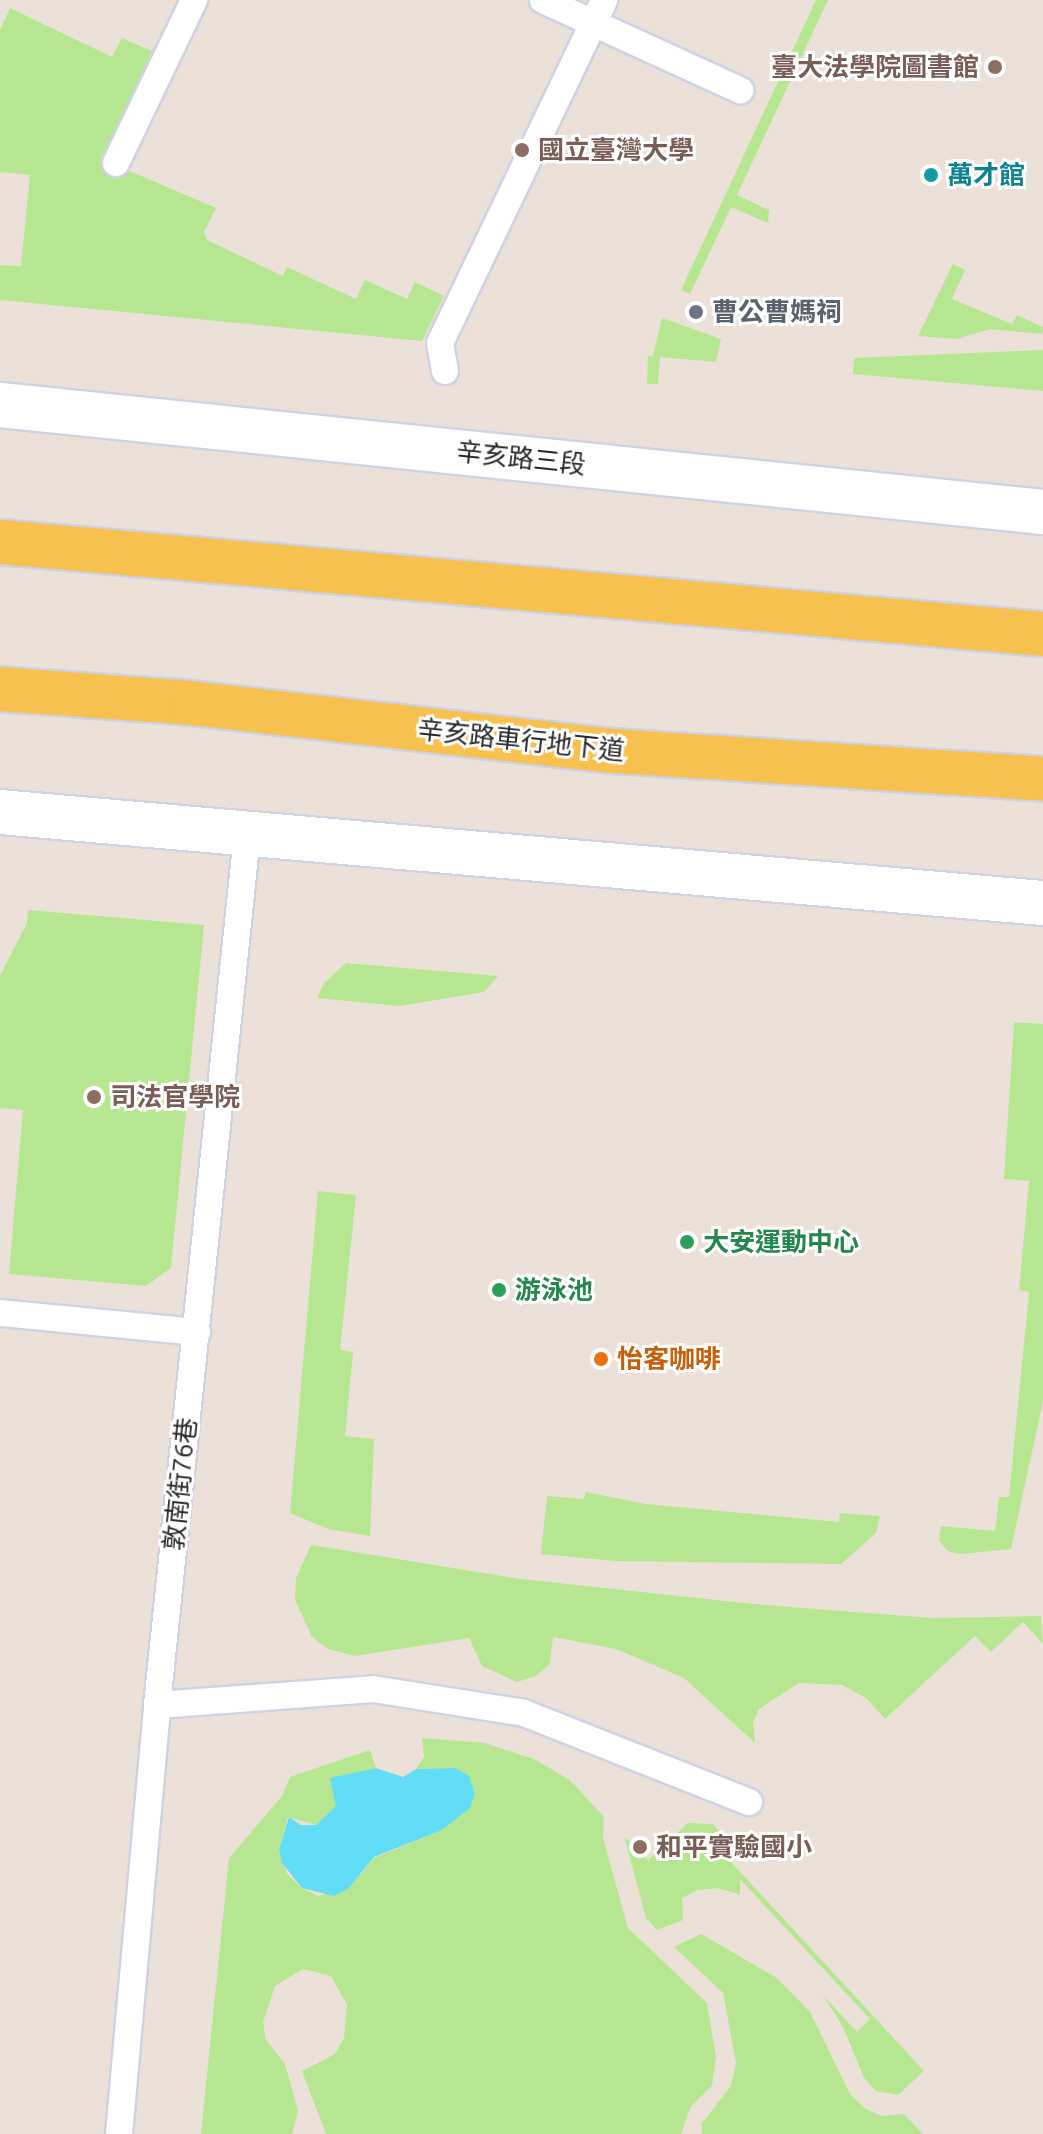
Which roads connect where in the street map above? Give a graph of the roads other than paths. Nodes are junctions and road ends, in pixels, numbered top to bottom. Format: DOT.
graph roads {
  1 [pos="194,0"];
  2 [pos="543,0"];
  3 [pos="604,0"];
  4 [pos="593,25"];
  5 [pos="740,90"];
  6 [pos="116,163"];
  7 [pos="445,371"];
  8 [pos="0,405"];
  9 [pos="1043,512"];
  10 [pos="0,542"];
  11 [pos="1043,634"];
  12 [pos="0,689"];
  13 [pos="1043,779"];
  14 [pos="0,812"];
  15 [pos="247,835"];
  16 [pos="1043,903"];
  17 [pos="0,1313"];
  18 [pos="197,1332"];
  19 [pos="157,1705"];
  20 [pos="749,1802"];
  21 [pos="119,2134"];
  1 -- 6 [label="lane"];
  2 -- 4 [label="lane"];
  3 -- 4 [label="lane"];
  4 -- 5 [label="lane"];
  4 -- 7 [label="lane"];
  8 -- 9 [label="main road, 辛亥路三段"];
  10 -- 11 [label="main road"];
  12 -- 13 [label="main road, 辛亥路車行地下道"];
  14 -- 15 [label="main road"];
  15 -- 16 [label="main road"];
  15 -- 18 [label="lane, 敦南街76巷"];
  17 -- 18 [label="lane"];
  18 -- 19 [label="lane, 敦南街76巷"];
  19 -- 20 [label="lane"];
  19 -- 21 [label="lane, 敦南街76巷"];
}
